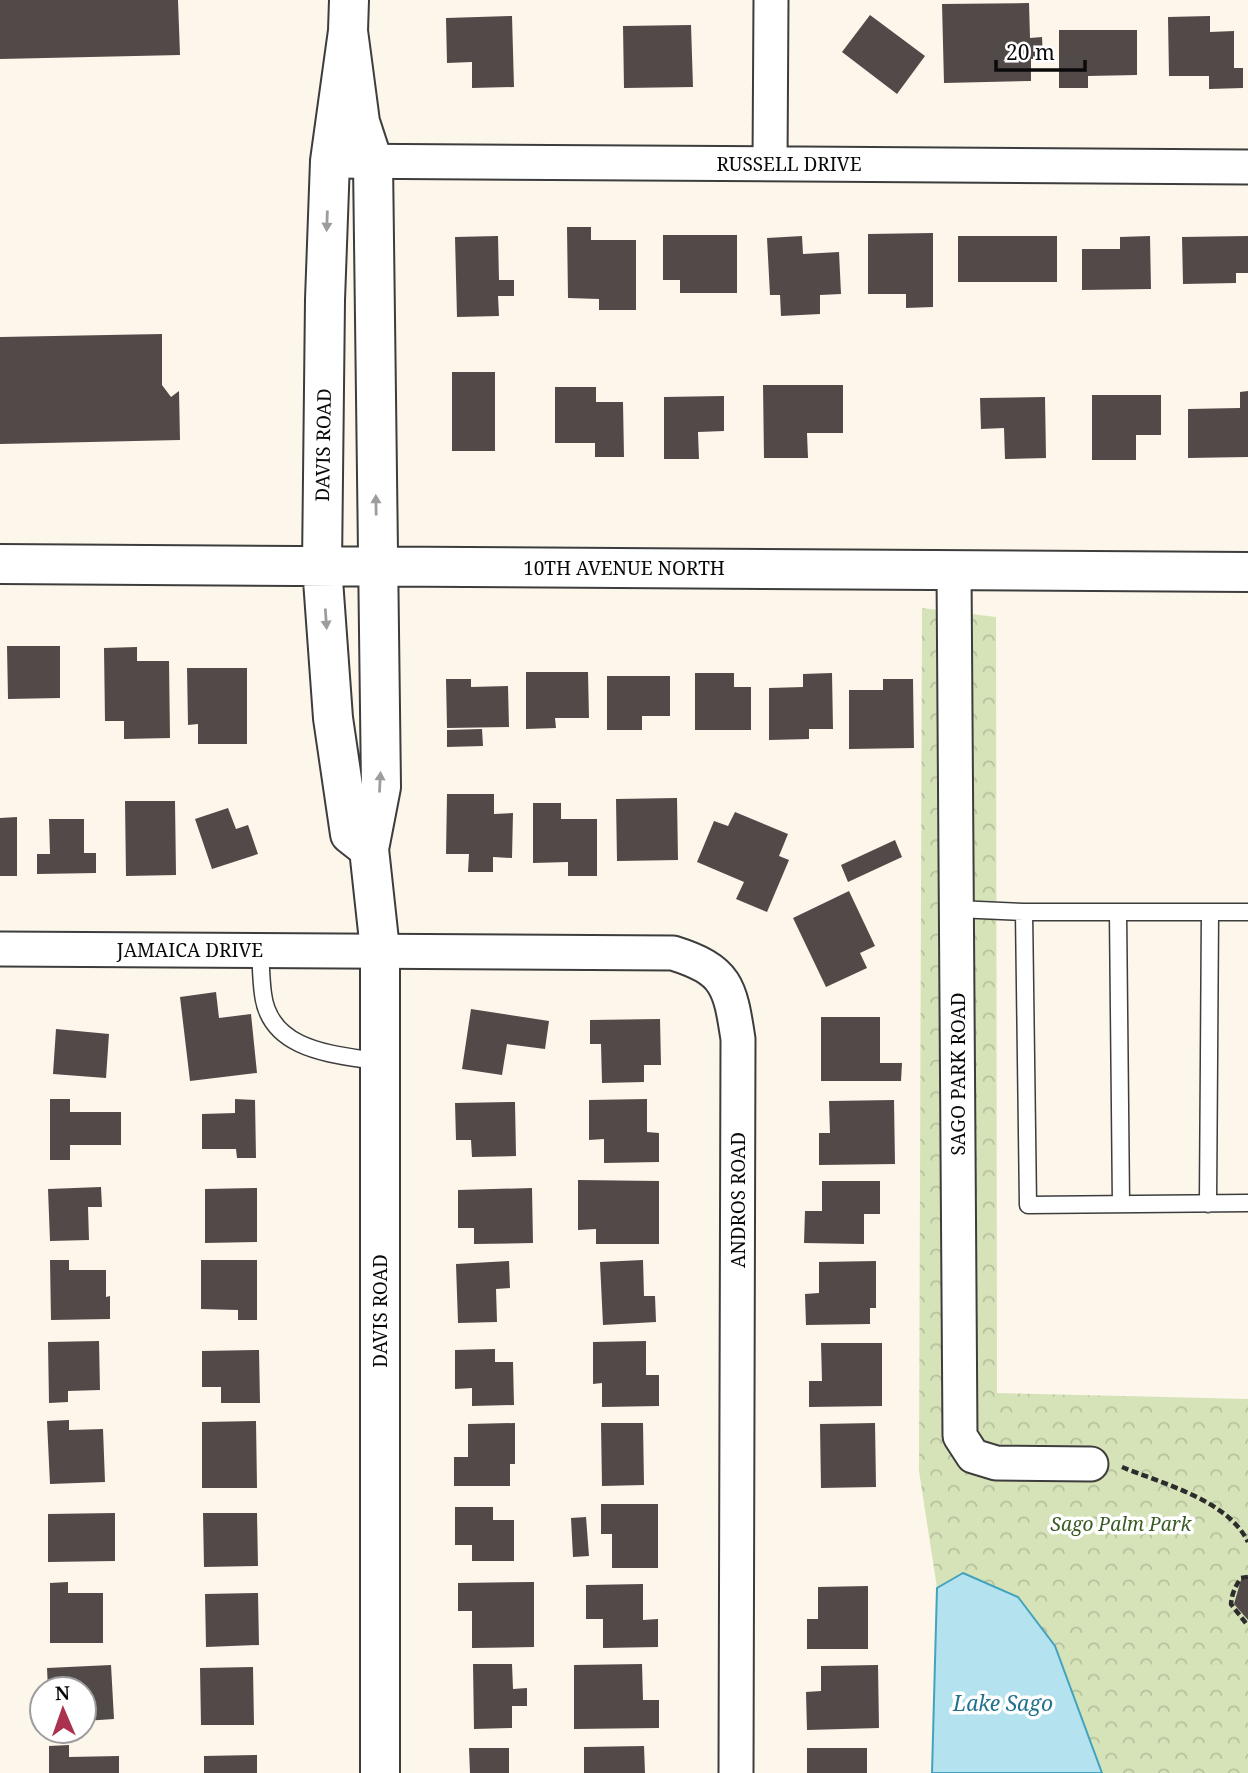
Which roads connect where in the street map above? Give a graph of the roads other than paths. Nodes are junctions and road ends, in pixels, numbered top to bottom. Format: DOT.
graph roads {
  1 [pos="771,0"];
  2 [pos="349,16"];
  3 [pos="330,161"];
  4 [pos="373,162"];
  5 [pos="770,164"];
  6 [pos="1248,167"];
  7 [pos="0,564"];
  8 [pos="322,566"];
  9 [pos="376,566"];
  10 [pos="954,570"];
  11 [pos="1248,572"];
  12 [pos="369,849"];
  13 [pos="957,909"];
  14 [pos="1024,912"];
  15 [pos="1118,912"];
  16 [pos="1209,912"];
  17 [pos="1248,912"];
  18 [pos="0,949"];
  19 [pos="260,950"];
  20 [pos="380,950"];
  21 [pos="380,1062"];
  22 [pos="1248,1203"];
  23 [pos="1121,1204"];
  24 [pos="1208,1204"];
  25 [pos="1091,1464"];
  26 [pos="380,1773"];
  27 [pos="736,1773"];
  1 -- 5 [label="street"];
  2 -- 3 [label="street, DAVIS ROAD"];
  2 -- 4 [label="street, DAVIS ROAD"];
  3 -- 4 [label="street, RUSSELL DRIVE"];
  3 -- 8 [label="street, DAVIS ROAD, one-way"];
  4 -- 5 [label="street, RUSSELL DRIVE"];
  9 -- 4 [label="street, DAVIS ROAD, one-way"];
  5 -- 6 [label="street, RUSSELL DRIVE"];
  7 -- 8 [label="street, 10TH AVENUE NORTH"];
  8 -- 9 [label="street, 10TH AVENUE NORTH"];
  8 -- 12 [label="street, DAVIS ROAD, one-way"];
  9 -- 10 [label="street, 10TH AVENUE NORTH"];
  12 -- 9 [label="street, DAVIS ROAD, one-way"];
  10 -- 11 [label="street, 10TH AVENUE NORTH"];
  10 -- 13 [label="street, SAGO PARK ROAD"];
  12 -- 20 [label="street, DAVIS ROAD"];
  13 -- 14 [label="lane"];
  13 -- 25 [label="street, SAGO PARK ROAD"];
  14 -- 15 [label="lane"];
  14 -- 23 [label="lane"];
  15 -- 16 [label="lane"];
  15 -- 23 [label="lane"];
  16 -- 17 [label="lane"];
  16 -- 24 [label="lane"];
  18 -- 19 [label="street, JAMAICA DRIVE"];
  19 -- 20 [label="street, JAMAICA DRIVE"];
  19 -- 21 [label="lane"];
  20 -- 21 [label="street, DAVIS ROAD"];
  20 -- 27 [label="street, ANDROS ROAD"];
  21 -- 26 [label="street, DAVIS ROAD"];
  22 -- 24 [label="lane"];
  23 -- 24 [label="lane"];
}
